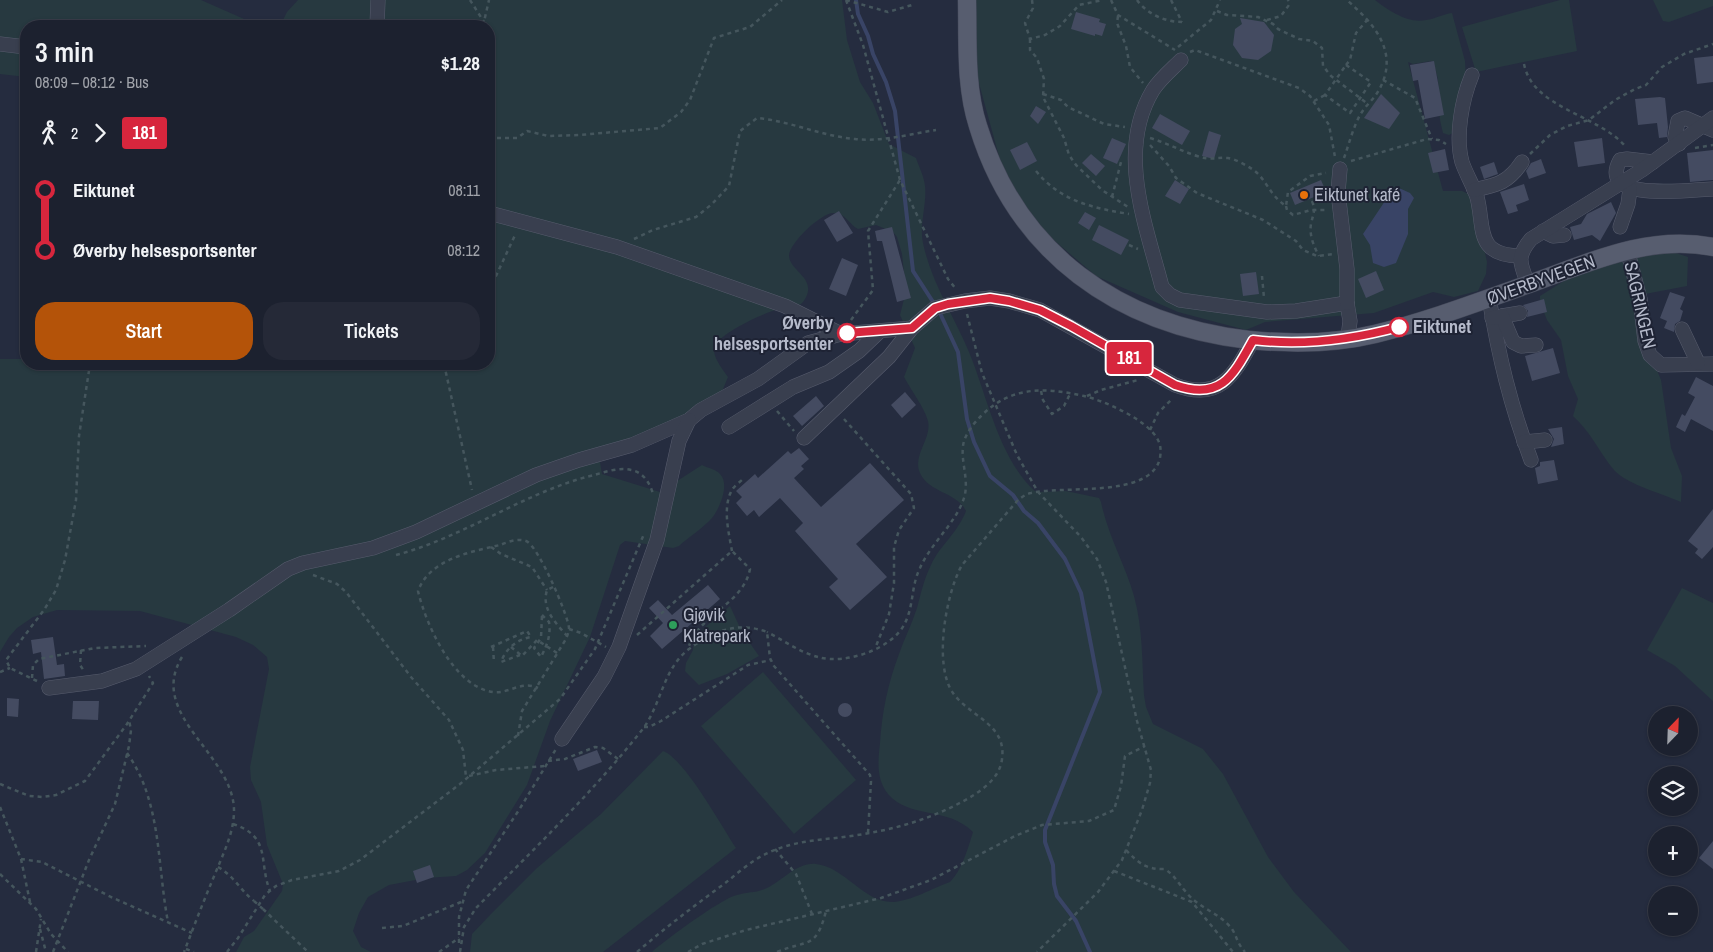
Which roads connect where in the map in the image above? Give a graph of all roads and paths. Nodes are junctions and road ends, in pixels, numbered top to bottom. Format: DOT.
graph roads {
  1 [pos="378,0"];
  2 [pos="470,0"];
  3 [pos="489,0"];
  4 [pos="782,0"];
  5 [pos="846,0"];
  6 [pos="967,0"];
  7 [pos="1032,0"];
  8 [pos="1103,0"];
  9 [pos="1111,0"];
  10 [pos="1138,0"];
  11 [pos="1172,0"];
  12 [pos="1220,0"];
  13 [pos="1288,0"];
  14 [pos="1347,0"];
  15 [pos="1087,1"];
  16 [pos="912,5"];
  17 [pos="1216,11"];
  18 [pos="1118,15"];
  19 [pos="1368,19"];
  20 [pos="377,20"];
  21 [pos="483,20"];
  22 [pos="484,20"];
  23 [pos="1265,20"];
  24 [pos="1030,39"];
  25 [pos="0,44"];
  26 [pos="1713,44"];
  27 [pos="20,46"];
  28 [pos="1179,55"];
  29 [pos="1524,64"];
  30 [pos="1346,65"];
  31 [pos="1472,75"];
  32 [pos="1383,80"];
  33 [pos="1335,81"];
  34 [pos="1153,90"];
  35 [pos="1043,94"];
  36 [pos="1325,95"];
  37 [pos="1360,98"];
  38 [pos="1314,101"];
  39 [pos="1368,104"];
  40 [pos="1589,120"];
  41 [pos="1709,124"];
  42 [pos="936,130"];
  43 [pos="1137,134"];
  44 [pos="889,137"];
  45 [pos="495,138"];
  46 [pos="1432,139"];
  47 [pos="1634,160"];
  48 [pos="1522,162"];
  49 [pos="1653,162"];
  50 [pos="1463,164"];
  51 [pos="1340,169"];
  52 [pos="1036,171"];
  53 [pos="1626,186"];
  54 [pos="1713,189"];
  55 [pos="1474,190"];
  56 [pos="1312,201"];
  57 [pos="1286,206"];
  58 [pos="1315,209"];
  59 [pos="1339,210"];
  60 [pos="495,215"];
  61 [pos="1141,217"];
  62 [pos="520,223"];
  63 [pos="1620,227"];
  64 [pos="1543,231"];
  65 [pos="1564,235"];
  66 [pos="617,247"];
  67 [pos="1713,247"];
  68 [pos="1627,249"];
  69 [pos="1345,254"];
  70 [pos="1319,256"];
  71 [pos="1520,256"];
  72 [pos="1262,276"];
  73 [pos="495,279"];
  74 [pos="1528,284"];
  75 [pos="1489,298"];
  76 [pos="1347,303"];
  77 [pos="1267,312"];
  78 [pos="1520,313"];
  79 [pos="1497,317"];
  80 [pos="912,328"];
  81 [pos="1682,329"];
  82 [pos="880,331"];
  83 [pos="841,334"];
  84 [pos="1348,338"];
  85 [pos="1253,340"];
  86 [pos="1536,345"];
  87 [pos="1698,364"];
  88 [pos="1713,364"];
  89 [pos="89,370"];
  90 [pos="445,370"];
  91 [pos="1158,375"];
  92 [pos="1183,388"];
  93 [pos="1042,391"];
  94 [pos="1070,394"];
  95 [pos="1085,397"];
  96 [pos="770,402"];
  97 [pos="994,404"];
  98 [pos="834,409"];
  99 [pos="689,420"];
  100 [pos="729,427"];
  101 [pos="1150,430"];
  102 [pos="804,438"];
  103 [pos="1545,440"];
  104 [pos="1524,442"];
  105 [pos="1531,460"];
  106 [pos="744,479"];
  107 [pos="1038,492"];
  108 [pos="652,500"];
  109 [pos="476,503"];
  110 [pos="646,529"];
  111 [pos="491,547"];
  112 [pos="732,551"];
  113 [pos="392,556"];
  114 [pos="318,573"];
  115 [pos="553,588"];
  116 [pos="547,590"];
  117 [pos="569,629"];
  118 [pos="767,632"];
  119 [pos="567,636"];
  120 [pos="539,642"];
  121 [pos="598,642"];
  122 [pos="511,647"];
  123 [pos="546,647"];
  124 [pos="875,648"];
  125 [pos="81,650"];
  126 [pos="167,650"];
  127 [pos="618,650"];
  128 [pos="687,650"];
  129 [pos="558,653"];
  130 [pos="182,655"];
  131 [pos="520,655"];
  132 [pos="771,660"];
  133 [pos="494,663"];
  134 [pos="143,665"];
  135 [pos="10,668"];
  136 [pos="0,672"];
  137 [pos="32,678"];
  138 [pos="96,682"];
  139 [pos="50,688"];
  140 [pos="538,688"];
  141 [pos="129,720"];
  142 [pos="644,727"];
  143 [pos="518,736"];
  144 [pos="562,739"];
  145 [pos="1145,746"];
  146 [pos="127,753"];
  147 [pos="618,759"];
  148 [pos="548,762"];
  149 [pos="546,766"];
  150 [pos="466,777"];
  151 [pos="0,784"];
  152 [pos="0,807"];
  153 [pos="233,824"];
  154 [pos="868,834"];
  155 [pos="775,849"];
  156 [pos="1126,850"];
  157 [pos="21,859"];
  158 [pos="218,867"];
  159 [pos="1114,871"];
  160 [pos="0,874"];
  161 [pos="80,880"];
  162 [pos="270,891"];
  163 [pos="461,902"];
  164 [pos="30,904"];
  165 [pos="826,911"];
  166 [pos="812,914"];
  167 [pos="41,918"];
  168 [pos="168,922"];
  169 [pos="40,927"];
  170 [pos="382,928"];
  171 [pos="192,933"];
  172 [pos="463,933"];
  173 [pos="459,937"];
  174 [pos="58,941"];
  175 [pos="185,950"];
  176 [pos="36,952"];
  177 [pos="46,952"];
  178 [pos="53,952"];
  179 [pos="68,952"];
  180 [pos="194,952"];
  181 [pos="227,952"];
  182 [pos="308,952"];
  183 [pos="439,952"];
  184 [pos="460,952"];
  185 [pos="637,952"];
  186 [pos="688,952"];
  187 [pos="777,952"];
  188 [pos="1037,952"];
  189 [pos="1233,952"];
  190 [pos="1245,952"];
  1 -- 20 [label="street"];
  2 -- 21 [label="path"];
  3 -- 22 [label="path"];
  4 -- 45 [label="path"];
  5 -- 16 [label="path"];
  5 -- 44 [label="path"];
  6 -- 85 [label="main road, ØVERBYVEGEN"];
  7 -- 24 [label="path"];
  8 -- 15 [label="path"];
  9 -- 18 [label="path"];
  10 -- 11 [label="path"];
  12 -- 17 [label="path"];
  13 -- 23 [label="path"];
  14 -- 19 [label="path"];
  15 -- 24 [label="path"];
  17 -- 23 [label="path"];
  17 -- 28 [label="path"];
  18 -- 28 [label="path"];
  18 -- 34 [label="path"];
  19 -- 30 [label="path"];
  19 -- 32 [label="path"];
  23 -- 33 [label="path"];
  24 -- 35 [label="path"];
  25 -- 27 [label="street"];
  26 -- 40 [label="path"];
  28 -- 34 [label="street"];
  28 -- 38 [label="path"];
  29 -- 40 [label="path"];
  30 -- 33 [label="path"];
  30 -- 37 [label="path"];
  31 -- 50 [label="street"];
  32 -- 39 [label="path"];
  32 -- 46 [label="path"];
  33 -- 36 [label="path"];
  33 -- 37 [label="path"];
  34 -- 43 [label="street"];
  35 -- 43 [label="path"];
  35 -- 61 [label="path"];
  36 -- 37 [label="path"];
  36 -- 38 [label="path"];
  37 -- 39 [label="path"];
  38 -- 51 [label="path"];
  39 -- 51 [label="path"];
  40 -- 47 [label="path"];
  40 -- 48 [label="path"];
  41 -- 49 [label="street"];
  42 -- 44 [label="path"];
  43 -- 57 [label="path"];
  43 -- 61 [label="street"];
  43 -- 70 [label="path"];
  44 -- 66 [label="path"];
  44 -- 83 [label="path"];
  46 -- 50 [label="path"];
  46 -- 51 [label="path"];
  47 -- 49 [label="street"];
  47 -- 53 [label="street"];
  48 -- 55 [label="street"];
  49 -- 53 [label="street"];
  50 -- 55 [label="street"];
  51 -- 57 [label="path"];
  51 -- 59 [label="street"];
  52 -- 61 [label="path"];
  53 -- 54 [label="street"];
  53 -- 63 [label="street"];
  53 -- 64 [label="street"];
  55 -- 71 [label="street"];
  56 -- 58 [label="path"];
  57 -- 58 [label="path"];
  58 -- 59 [label="path"];
  58 -- 70 [label="path"];
  59 -- 69 [label="street"];
  60 -- 62 [label="street"];
  61 -- 77 [label="street"];
  62 -- 66 [label="street"];
  62 -- 73 [label="path"];
  64 -- 65 [label="street"];
  64 -- 71 [label="street"];
  66 -- 83 [label="street"];
  67 -- 68 [label="main road, ØVERBYVEGEN"];
  68 -- 74 [label="main road, ØVERBYVEGEN"];
  68 -- 87 [label="street, SAGRINGEN"];
  69 -- 70 [label="path"];
  69 -- 76 [label="street"];
  71 -- 74 [label="street"];
  72 -- 77 [label="path"];
  74 -- 75 [label="main road, ØVERBYVEGEN"];
  75 -- 79 [label="street"];
  75 -- 84 [label="main road, ØVERBYVEGEN"];
  76 -- 77 [label="street"];
  76 -- 84 [label="street"];
  78 -- 79 [label="street"];
  79 -- 86 [label="street"];
  79 -- 104 [label="street"];
  80 -- 82 [label="street"];
  80 -- 91 [label="street"];
  80 -- 98 [label="street"];
  81 -- 87 [label="street"];
  82 -- 83 [label="street"];
  82 -- 96 [label="street"];
  83 -- 99 [label="street"];
  84 -- 85 [label="main road, ØVERBYVEGEN"];
  85 -- 92 [label="street"];
  87 -- 88 [label="street, SAGRINGEN"];
  89 -- 135 [label="path"];
  90 -- 109 [label="path"];
  91 -- 92 [label="street"];
  91 -- 95 [label="path"];
  92 -- 101 [label="path"];
  93 -- 94 [label="path"];
  93 -- 94 [label="path"];
  93 -- 97 [label="path"];
  94 -- 95 [label="path"];
  95 -- 101 [label="path"];
  96 -- 100 [label="street"];
  96 -- 102 [label="path"];
  97 -- 107 [label="path"];
  97 -- 124 [label="path"];
  98 -- 102 [label="street"];
  98 -- 124 [label="path"];
  99 -- 109 [label="street"];
  99 -- 127 [label="street"];
  101 -- 107 [label="path"];
  103 -- 104 [label="street"];
  104 -- 105 [label="street"];
  106 -- 112 [label="path"];
  107 -- 145 [label="path"];
  107 -- 154 [label="path"];
  108 -- 113 [label="path"];
  109 -- 126 [label="street"];
  110 -- 121 [label="path"];
  111 -- 115 [label="path"];
  111 -- 116 [label="path"];
  111 -- 140 [label="path"];
  112 -- 127 [label="path"];
  112 -- 128 [label="path"];
  114 -- 150 [label="path"];
  115 -- 116 [label="path"];
  115 -- 117 [label="path"];
  116 -- 119 [label="path"];
  117 -- 119 [label="path"];
  117 -- 121 [label="path"];
  118 -- 124 [label="path"];
  118 -- 128 [label="path"];
  118 -- 132 [label="path"];
  119 -- 129 [label="path"];
  120 -- 123 [label="path"];
  120 -- 123 [label="path"];
  120 -- 123 [label="path"];
  120 -- 131 [label="path"];
  121 -- 127 [label="path"];
  121 -- 143 [label="path"];
  122 -- 131 [label="path"];
  122 -- 131 [label="path"];
  122 -- 133 [label="path"];
  123 -- 129 [label="path"];
  125 -- 126 [label="path"];
  125 -- 137 [label="path"];
  125 -- 138 [label="path"];
  126 -- 134 [label="street"];
  127 -- 144 [label="street"];
  128 -- 142 [label="path"];
  129 -- 140 [label="path"];
  130 -- 153 [label="path"];
  132 -- 142 [label="path"];
  132 -- 154 [label="path"];
  134 -- 138 [label="street"];
  134 -- 141 [label="path"];
  135 -- 136 [label="path"];
  135 -- 137 [label="path"];
  137 -- 139 [label="path"];
  138 -- 139 [label="street"];
  140 -- 143 [label="path"];
  141 -- 146 [label="path"];
  141 -- 151 [label="path"];
  142 -- 147 [label="path"];
  143 -- 150 [label="path"];
  144 -- 148 [label="path"];
  145 -- 156 [label="path"];
  145 -- 165 [label="path"];
  146 -- 161 [label="path"];
  146 -- 168 [label="path"];
  147 -- 148 [label="path"];
  147 -- 172 [label="path"];
  148 -- 149 [label="path"];
  149 -- 150 [label="path"];
  149 -- 163 [label="path"];
  150 -- 162 [label="path"];
  152 -- 157 [label="path"];
  153 -- 158 [label="path"];
  153 -- 162 [label="path"];
  154 -- 155 [label="path"];
  155 -- 166 [label="path"];
  155 -- 185 [label="path"];
  156 -- 159 [label="path"];
  156 -- 190 [label="path"];
  157 -- 161 [label="path"];
  157 -- 164 [label="path"];
  158 -- 171 [label="path"];
  158 -- 182 [label="path, bridge"];
  159 -- 188 [label="path"];
  159 -- 189 [label="path"];
  160 -- 164 [label="path"];
  161 -- 168 [label="path"];
  161 -- 174 [label="path"];
  162 -- 181 [label="path"];
  163 -- 170 [label="path"];
  163 -- 173 [label="path"];
  164 -- 167 [label="path"];
  165 -- 166 [label="path"];
  165 -- 187 [label="path"];
  166 -- 186 [label="path"];
  167 -- 169 [label="path"];
  167 -- 174 [label="path"];
  168 -- 171 [label="path"];
  169 -- 176 [label="path"];
  169 -- 177 [label="path"];
  171 -- 175 [label="path"];
  172 -- 173 [label="path"];
  172 -- 184 [label="path"];
  173 -- 183 [label="path"];
  173 -- 184 [label="path"];
  174 -- 178 [label="path"];
  174 -- 179 [label="path"];
  175 -- 180 [label="path"];
}
